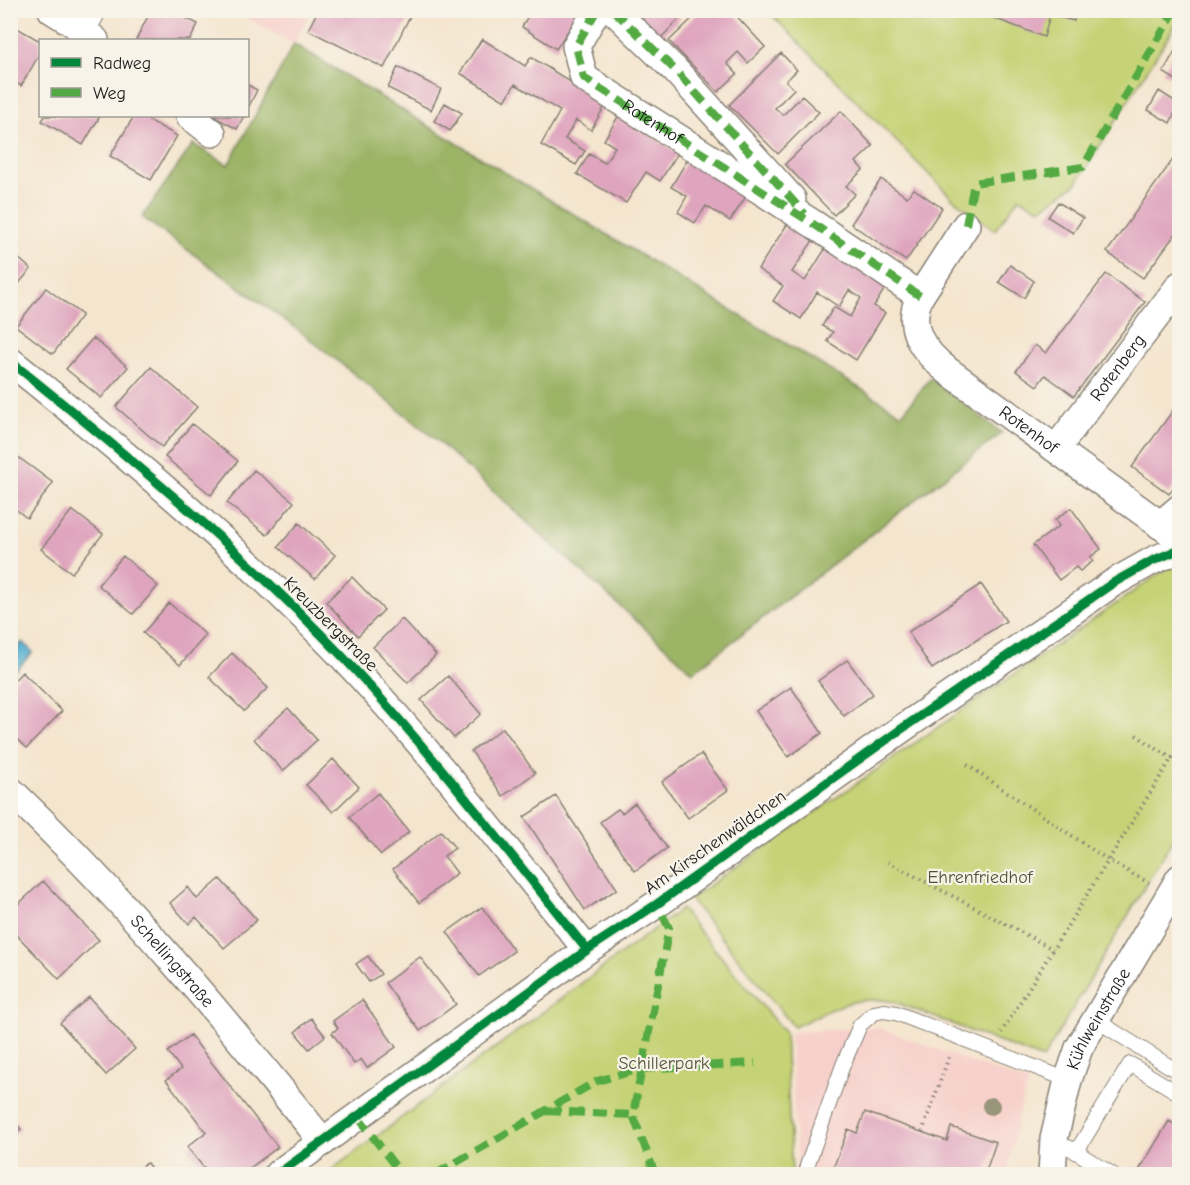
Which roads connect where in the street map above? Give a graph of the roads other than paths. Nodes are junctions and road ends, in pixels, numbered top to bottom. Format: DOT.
graph roads {
  1 [pos="52,10"];
  2 [pos="100,10"];
  3 [pos="597,10"];
  4 [pos="612,10"];
  5 [pos="91,37"];
  6 [pos="191,117"];
  7 [pos="212,133"];
  8 [pos="815,225"];
  9 [pos="966,225"];
  10 [pos="1179,285"];
  11 [pos="920,296"];
  12 [pos="10,361"];
  13 [pos="1056,448"];
  14 [pos="1173,524"];
  15 [pos="1179,549"];
  16 [pos="10,790"];
  17 [pos="1175,887"];
  18 [pos="587,950"];
  19 [pos="1096,1020"];
  20 [pos="1179,1073"];
  21 [pos="1068,1080"];
  22 [pos="1179,1094"];
  23 [pos="323,1142"];
  24 [pos="1065,1146"];
  25 [pos="807,1166"];
  26 [pos="278,1174"];
  27 [pos="1052,1174"];
  28 [pos="1112,1174"];
  1 -- 5 [label="street"];
  2 -- 5 [label="lane"];
  3 -- 8 [label="street, Rotenhof"];
  4 -- 8 [label="street, Rotenhof"];
  6 -- 7 [label="street"];
  8 -- 11 [label="street, Rotenhof"];
  9 -- 11 [label="street, Rotenhof"];
  10 -- 13 [label="street, Rotenberg"];
  11 -- 13 [label="street, Rotenhof"];
  12 -- 18 [label="street, Kreuzbergstraße"];
  13 -- 14 [label="street, Rotenhof"];
  15 -- 18 [label="street, Am Kirschenwäldchen"];
  16 -- 23 [label="street, Schellingstraße"];
  17 -- 19 [label="street, Kühlweinstraße"];
  18 -- 23 [label="street, Am Kirschenwäldchen"];
  19 -- 20 [label="lane"];
  19 -- 21 [label="street, Kühlweinstraße"];
  21 -- 24 [label="street, Kühlweinstraße"];
  21 -- 25 [label="lane"];
  22 -- 24 [label="lane"];
  23 -- 26 [label="street, Am Kirschenwäldchen"];
  24 -- 27 [label="street, Kühlweinstraße"];
  24 -- 28 [label="lane"];
}
